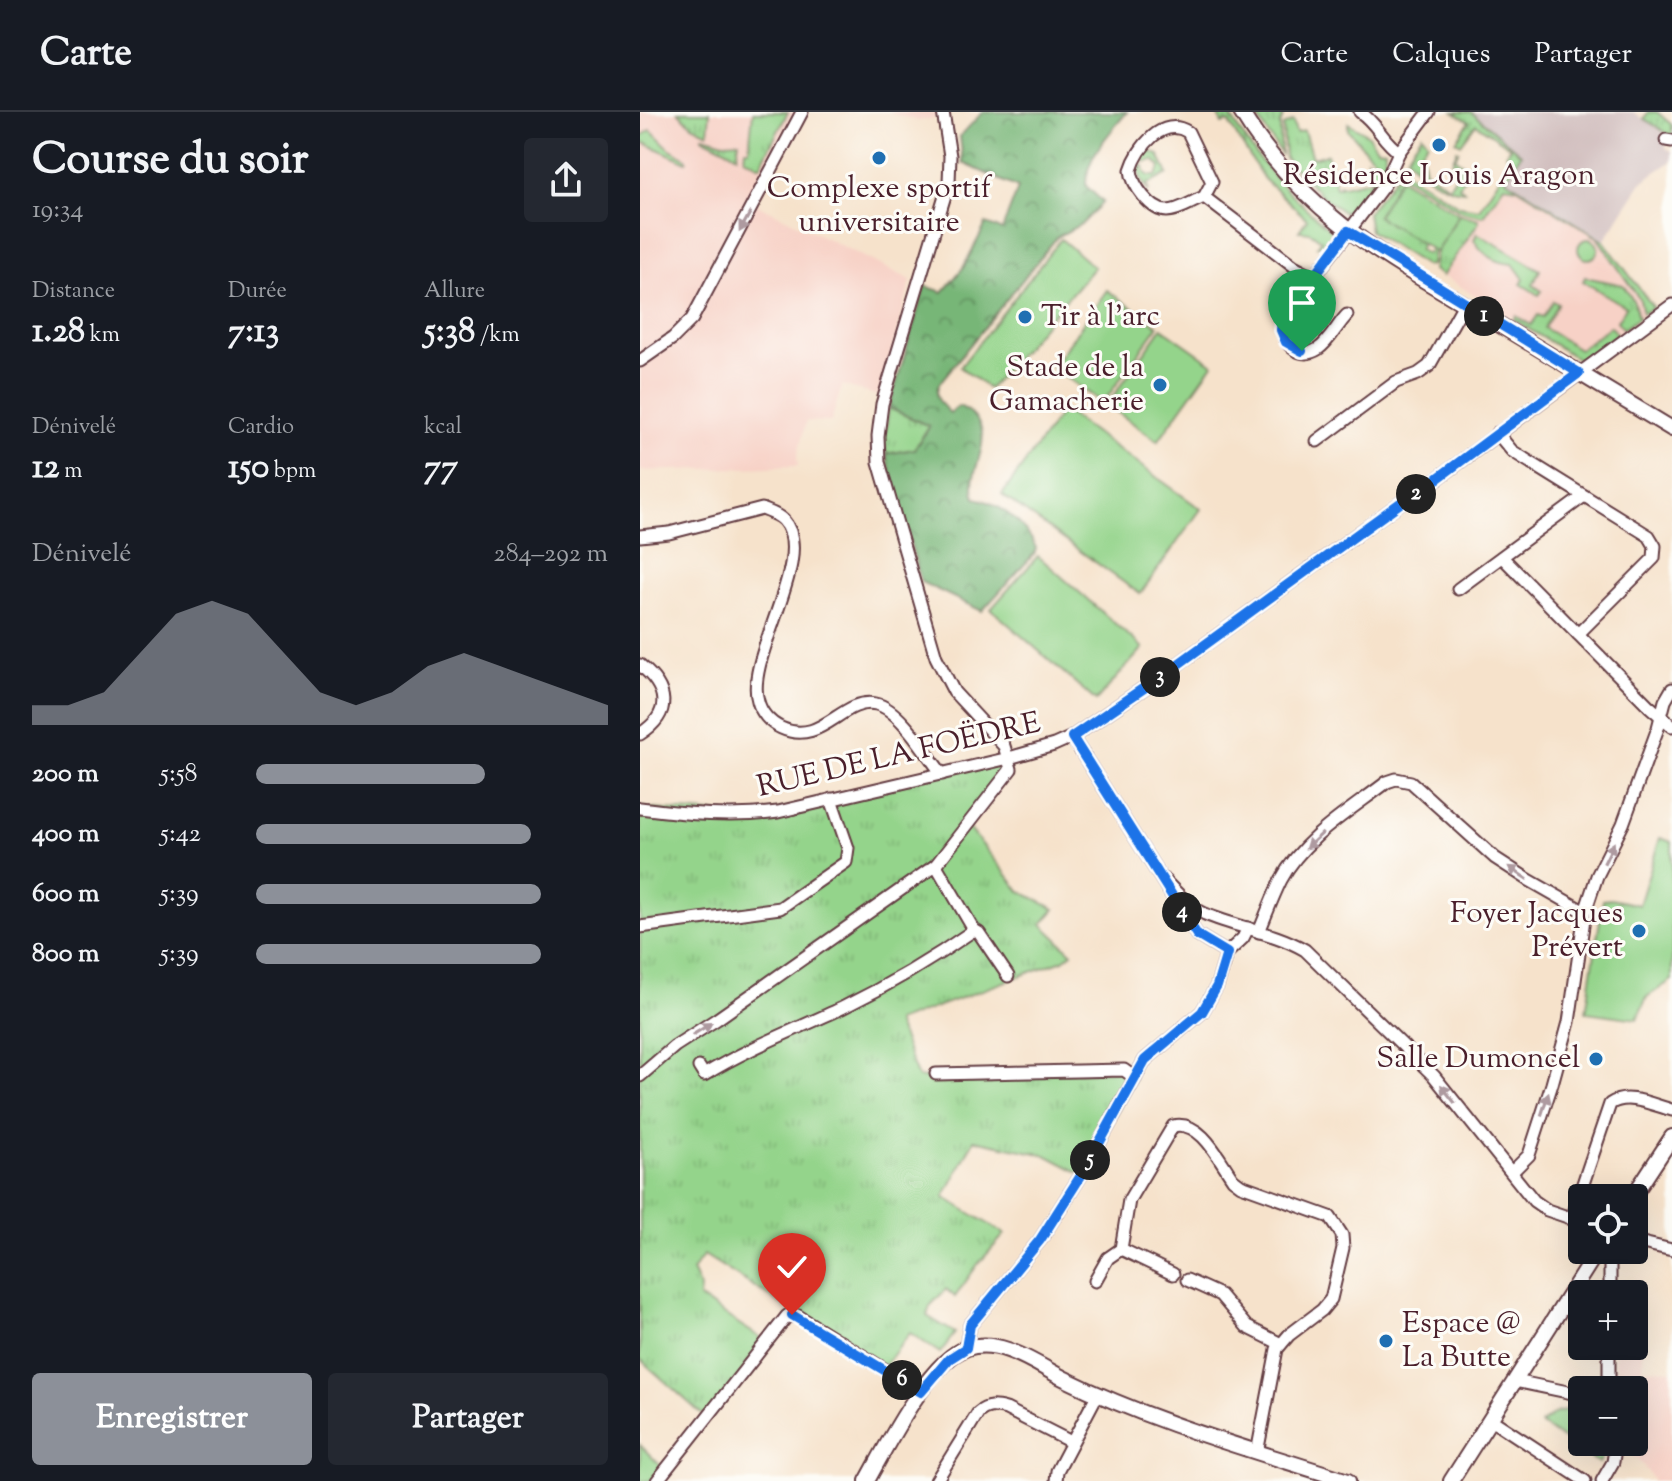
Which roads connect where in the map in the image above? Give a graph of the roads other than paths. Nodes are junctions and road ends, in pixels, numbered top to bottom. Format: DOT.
graph roads {
  1 [pos="802,112"];
  2 [pos="943,112"];
  3 [pos="1241,112"];
  4 [pos="1360,112"];
  5 [pos="1429,112"];
  6 [pos="1399,152"];
  7 [pos="1204,197"];
  8 [pos="1348,231"];
  9 [pos="1313,276"];
  10 [pos="1464,304"];
  11 [pos="1672,305"];
  12 [pos="1347,315"];
  13 [pos="640,361"];
  14 [pos="1579,373"];
  15 [pos="1672,429"];
  16 [pos="1497,433"];
  17 [pos="1317,441"];
  18 [pos="1584,496"];
  19 [pos="640,536"];
  20 [pos="1502,557"];
  21 [pos="1458,589"];
  22 [pos="1578,634"];
  23 [pos="640,665"];
  24 [pos="1672,689"];
  25 [pos="1661,717"];
  26 [pos="1672,726"];
  27 [pos="640,734"];
  28 [pos="1072,737"];
  29 [pos="1009,758"];
  30 [pos="942,774"];
  31 [pos="831,799"];
  32 [pos="640,808"];
  33 [pos="936,865"];
  34 [pos="1162,878"];
  35 [pos="1585,912"];
  36 [pos="640,927"];
  37 [pos="974,930"];
  38 [pos="1253,930"];
  39 [pos="1227,953"];
  40 [pos="1008,976"];
  41 [pos="699,1067"];
  42 [pos="936,1074"];
  43 [pos="640,1076"];
  44 [pos="1135,1078"];
  45 [pos="1672,1110"];
  46 [pos="1672,1137"];
  47 [pos="1512,1172"];
  48 [pos="1587,1184"];
  49 [pos="1641,1184"];
  50 [pos="1568,1218"];
  51 [pos="1648,1244"];
  52 [pos="1121,1249"];
  53 [pos="1672,1250"];
  54 [pos="1591,1264"];
  55 [pos="1173,1274"];
  56 [pos="1187,1280"];
  57 [pos="1095,1281"];
  58 [pos="1281,1344"];
  59 [pos="966,1348"];
  60 [pos="1515,1381"];
  61 [pos="921,1392"];
  62 [pos="1568,1392"];
  63 [pos="1097,1395"];
  64 [pos="1492,1420"];
  65 [pos="1071,1442"];
  66 [pos="1257,1453"];
  67 [pos="1614,1456"];
  68 [pos="657,1481"];
  69 [pos="867,1481"];
  70 [pos="936,1481"];
  71 [pos="1056,1481"];
  72 [pos="1348,1481"];
  73 [pos="1451,1481"];
  74 [pos="1585,1481"];
  75 [pos="1602,1481"];
  1 -- 13 [label="street, one-way"];
  2 -- 29 [label="street"];
  3 -- 8 [label="main road"];
  4 -- 6 [label="street"];
  5 -- 6 [label="street"];
  6 -- 8 [label="street"];
  7 -- 7 [label="street"];
  7 -- 9 [label="street"];
  8 -- 9 [label="street"];
  8 -- 10 [label="main road"];
  9 -- 12 [label="street"];
  10 -- 14 [label="main road"];
  10 -- 17 [label="street"];
  11 -- 14 [label="street, RUE DE LA FOËDRE"];
  14 -- 15 [label="main road"];
  14 -- 16 [label="street, RUE DE LA FOËDRE"];
  16 -- 18 [label="street"];
  16 -- 28 [label="street, RUE DE LA FOËDRE"];
  18 -- 20 [label="street"];
  18 -- 22 [label="street"];
  19 -- 30 [label="street"];
  20 -- 21 [label="street"];
  20 -- 22 [label="street"];
  22 -- 25 [label="street"];
  23 -- 27 [label="street"];
  24 -- 25 [label="street"];
  25 -- 26 [label="street"];
  35 -- 25 [label="street, one-way"];
  28 -- 29 [label="street, RUE DE LA FOËDRE"];
  28 -- 34 [label="street"];
  29 -- 30 [label="street, RUE DE LA FOËDRE"];
  29 -- 33 [label="street"];
  30 -- 31 [label="street, RUE DE LA FOËDRE"];
  31 -- 32 [label="street, RUE DE LA FOËDRE"];
  31 -- 36 [label="street"];
  33 -- 37 [label="street"];
  43 -- 33 [label="street, one-way"];
  34 -- 38 [label="street"];
  34 -- 39 [label="street"];
  35 -- 38 [label="street, one-way"];
  47 -- 35 [label="street, one-way"];
  37 -- 40 [label="street"];
  37 -- 41 [label="street"];
  38 -- 39 [label="street"];
  47 -- 38 [label="street, one-way"];
  39 -- 44 [label="street"];
  42 -- 44 [label="street"];
  44 -- 59 [label="street"];
  45 -- 48 [label="street"];
  46 -- 49 [label="main road"];
  47 -- 50 [label="street"];
  51 -- 53 [label="street"];
  52 -- 55 [label="street"];
  52 -- 57 [label="street"];
  52 -- 58 [label="street"];
  54 -- 60 [label="main road"];
  56 -- 58 [label="street"];
  58 -- 66 [label="street"];
  59 -- 61 [label="main road"];
  59 -- 63 [label="main road"];
  60 -- 62 [label="street"];
  60 -- 64 [label="main road"];
  61 -- 68 [label="street"];
  61 -- 69 [label="main road"];
  63 -- 65 [label="street"];
  63 -- 66 [label="main road"];
  64 -- 73 [label="main road"];
  64 -- 74 [label="street"];
  65 -- 70 [label="street"];
  65 -- 71 [label="street"];
  66 -- 72 [label="main road"];
  67 -- 75 [label="street"];
}
